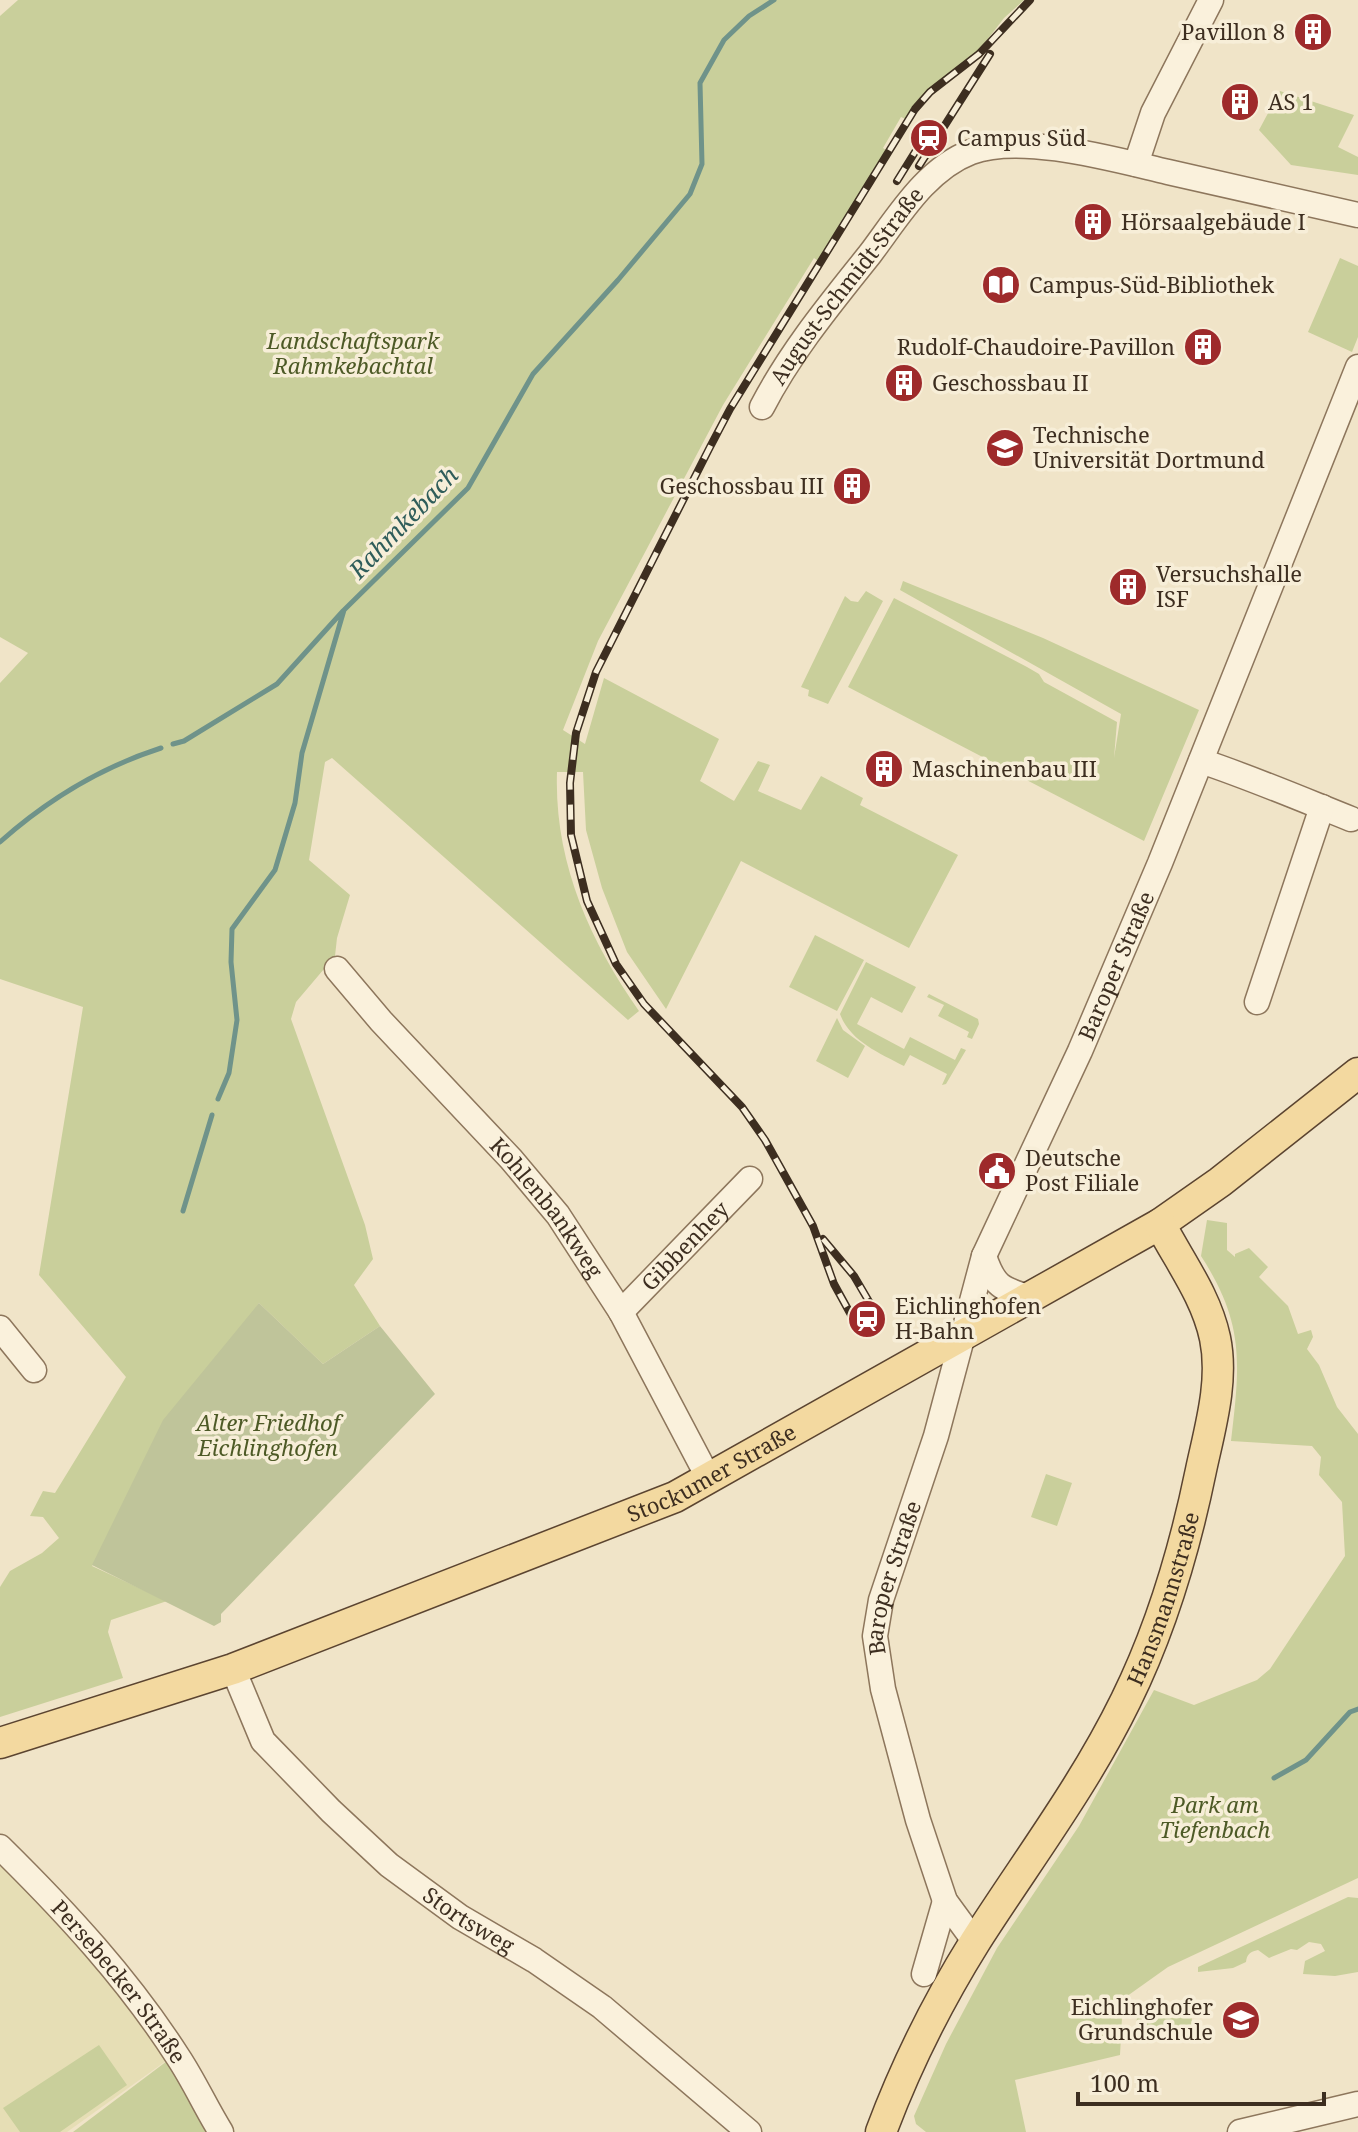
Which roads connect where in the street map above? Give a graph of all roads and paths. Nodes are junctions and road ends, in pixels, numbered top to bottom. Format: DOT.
graph roads {
  1 [pos="1211,0"];
  2 [pos="1136,164"];
  3 [pos="1358,215"];
  4 [pos="1358,367"];
  5 [pos="762,407"];
  6 [pos="1201,761"];
  7 [pos="1322,807"];
  8 [pos="1351,819"];
  9 [pos="337,969"];
  10 [pos="1257,1002"];
  11 [pos="1358,1073"];
  12 [pos="750,1179"];
  13 [pos="1160,1224"];
  14 [pos="984,1256"];
  15 [pos="1031,1298"];
  16 [pos="621,1312"];
  17 [pos="0,1328"];
  18 [pos="961,1337"];
  19 [pos="34,1370"];
  20 [pos="709,1479"];
  21 [pos="233,1669"];
  22 [pos="0,1743"];
  23 [pos="0,1847"];
  24 [pos="945,1901"];
  25 [pos="975,1942"];
  26 [pos="924,1974"];
  27 [pos="1358,2104"];
  28 [pos="886,2130"];
  29 [pos="221,2132"];
  30 [pos="749,2132"];
  31 [pos="1240,2132"];
  1 -- 2 [label="street"];
  2 -- 3 [label="street, August-Schmidt-Straße"];
  2 -- 5 [label="street, August-Schmidt-Straße"];
  4 -- 6 [label="street, Baroper Straße"];
  6 -- 7 [label="street"];
  6 -- 14 [label="street, Baroper Straße"];
  7 -- 8 [label="street"];
  7 -- 10 [label="street"];
  9 -- 16 [label="street, Kohlenbankweg"];
  11 -- 13 [label="main road, Stockumer Straße"];
  12 -- 16 [label="street, Gibbenhey"];
  13 -- 15 [label="main road, Stockumer Straße"];
  13 -- 25 [label="main road, Hansmannstraße"];
  14 -- 15 [label="street"];
  14 -- 18 [label="street, Baroper Straße"];
  15 -- 18 [label="main road, Stockumer Straße"];
  16 -- 20 [label="street, Kohlenbankweg"];
  17 -- 19 [label="street"];
  18 -- 20 [label="main road, Stockumer Straße"];
  18 -- 24 [label="street, Baroper Straße"];
  20 -- 21 [label="main road, Stockumer Straße"];
  21 -- 22 [label="main road, Stockumer Straße"];
  21 -- 30 [label="street, Stortsweg"];
  23 -- 29 [label="street, Persebecker Straße"];
  24 -- 25 [label="street, Baroper Straße"];
  24 -- 26 [label="street"];
  25 -- 28 [label="main road"];
  27 -- 31 [label="street"];
}
